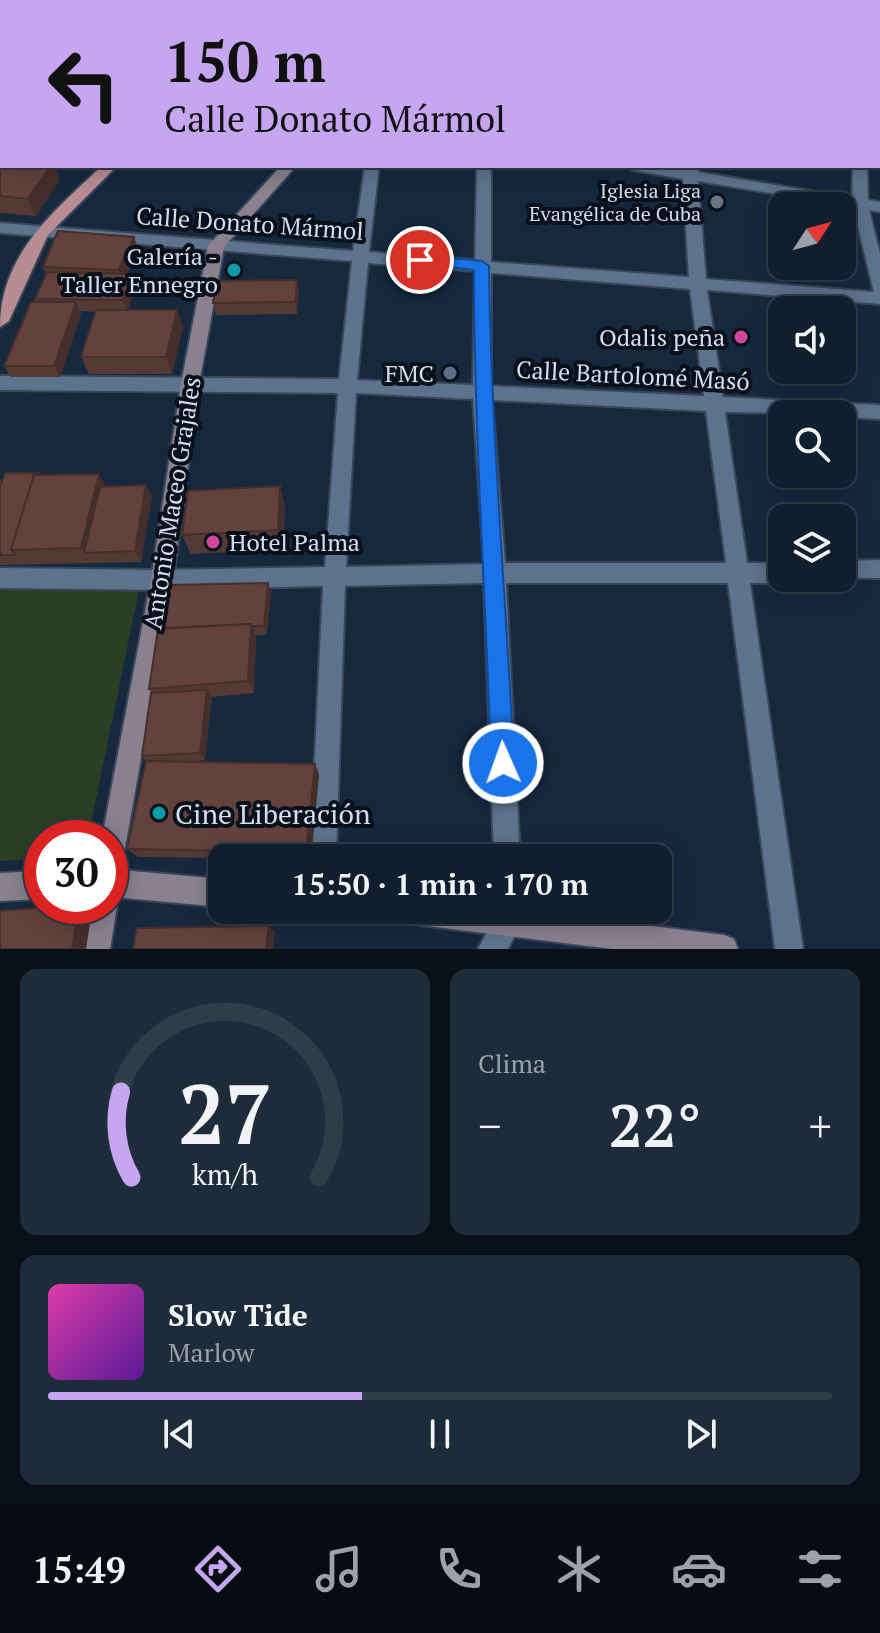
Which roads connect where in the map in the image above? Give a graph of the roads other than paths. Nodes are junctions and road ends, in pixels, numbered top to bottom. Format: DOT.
graph roads {
  1 [pos="108,168"];
  2 [pos="287,168"];
  3 [pos="372,168"];
  4 [pos="484,168"];
  5 [pos="662,168"];
  6 [pos="860,168"];
  7 [pos="691,170"];
  8 [pos="860,204"];
  9 [pos="880,207"];
  10 [pos="0,228"];
  11 [pos="42,232"];
  12 [pos="216,246"];
  13 [pos="359,255"];
  14 [pos="482,266"];
  15 [pos="698,283"];
  16 [pos="880,288"];
  17 [pos="880,298"];
  18 [pos="0,321"];
  19 [pos="0,383"];
  20 [pos="190,384"];
  21 [pos="349,386"];
  22 [pos="482,391"];
  23 [pos="714,403"];
  24 [pos="880,412"];
  25 [pos="880,569"];
  26 [pos="856,570"];
  27 [pos="495,573"];
  28 [pos="768,574"];
  29 [pos="737,575"];
  30 [pos="0,578"];
  31 [pos="334,578"];
  32 [pos="162,580"];
  33 [pos="118,820"];
  34 [pos="324,844"];
  35 [pos="506,844"];
  36 [pos="128,885"];
  37 [pos="24,886"];
  38 [pos="0,887"];
  39 [pos="208,892"];
  40 [pos="100,924"];
  41 [pos="504,924"];
  42 [pos="566,924"];
  43 [pos="96,949"];
  44 [pos="492,949"];
  45 [pos="724,949"];
  46 [pos="789,949"];
  1 -- 11 [label="main road"];
  2 -- 12 [label="street"];
  3 -- 13 [label="street"];
  4 -- 14 [label="street"];
  5 -- 7 [label="street"];
  6 -- 8 [label="street"];
  7 -- 8 [label="street"];
  7 -- 15 [label="street"];
  8 -- 9 [label="street"];
  8 -- 16 [label="street"];
  10 -- 11 [label="street, Calle Donato Mármol"];
  11 -- 12 [label="street, Calle Donato Mármol"];
  11 -- 18 [label="main road"];
  12 -- 13 [label="street, Calle Donato Mármol"];
  12 -- 20 [label="street, Antonio Maceo Grajales"];
  13 -- 14 [label="street, Calle Donato Mármol"];
  13 -- 21 [label="street"];
  14 -- 15 [label="street, Calle Donato Mármol"];
  14 -- 22 [label="street"];
  15 -- 17 [label="street, Calle Donato Mármol"];
  15 -- 23 [label="street"];
  19 -- 20 [label="street, Calle Bartolomé Masó"];
  20 -- 21 [label="street, Calle Bartolomé Masó"];
  20 -- 32 [label="street, Antonio Maceo Grajales"];
  21 -- 22 [label="street, Calle Bartolomé Masó"];
  21 -- 31 [label="street"];
  22 -- 23 [label="street, Calle Bartolomé Masó"];
  22 -- 27 [label="street"];
  23 -- 24 [label="street, Calle Bartolomé Masó"];
  23 -- 29 [label="street"];
  25 -- 26 [label="street"];
  27 -- 29 [label="street"];
  27 -- 31 [label="street"];
  27 -- 35 [label="street"];
  28 -- 29 [label="street"];
  29 -- 46 [label="street"];
  30 -- 32 [label="street"];
  31 -- 32 [label="street"];
  31 -- 34 [label="street"];
  32 -- 33 [label="street, Antonio Maceo Grajales"];
  36 -- 39 [label="street"];
  37 -- 38 [label="street"];
  40 -- 43 [label="street"];
  41 -- 44 [label="street"];
  42 -- 45 [label="street"];
}
